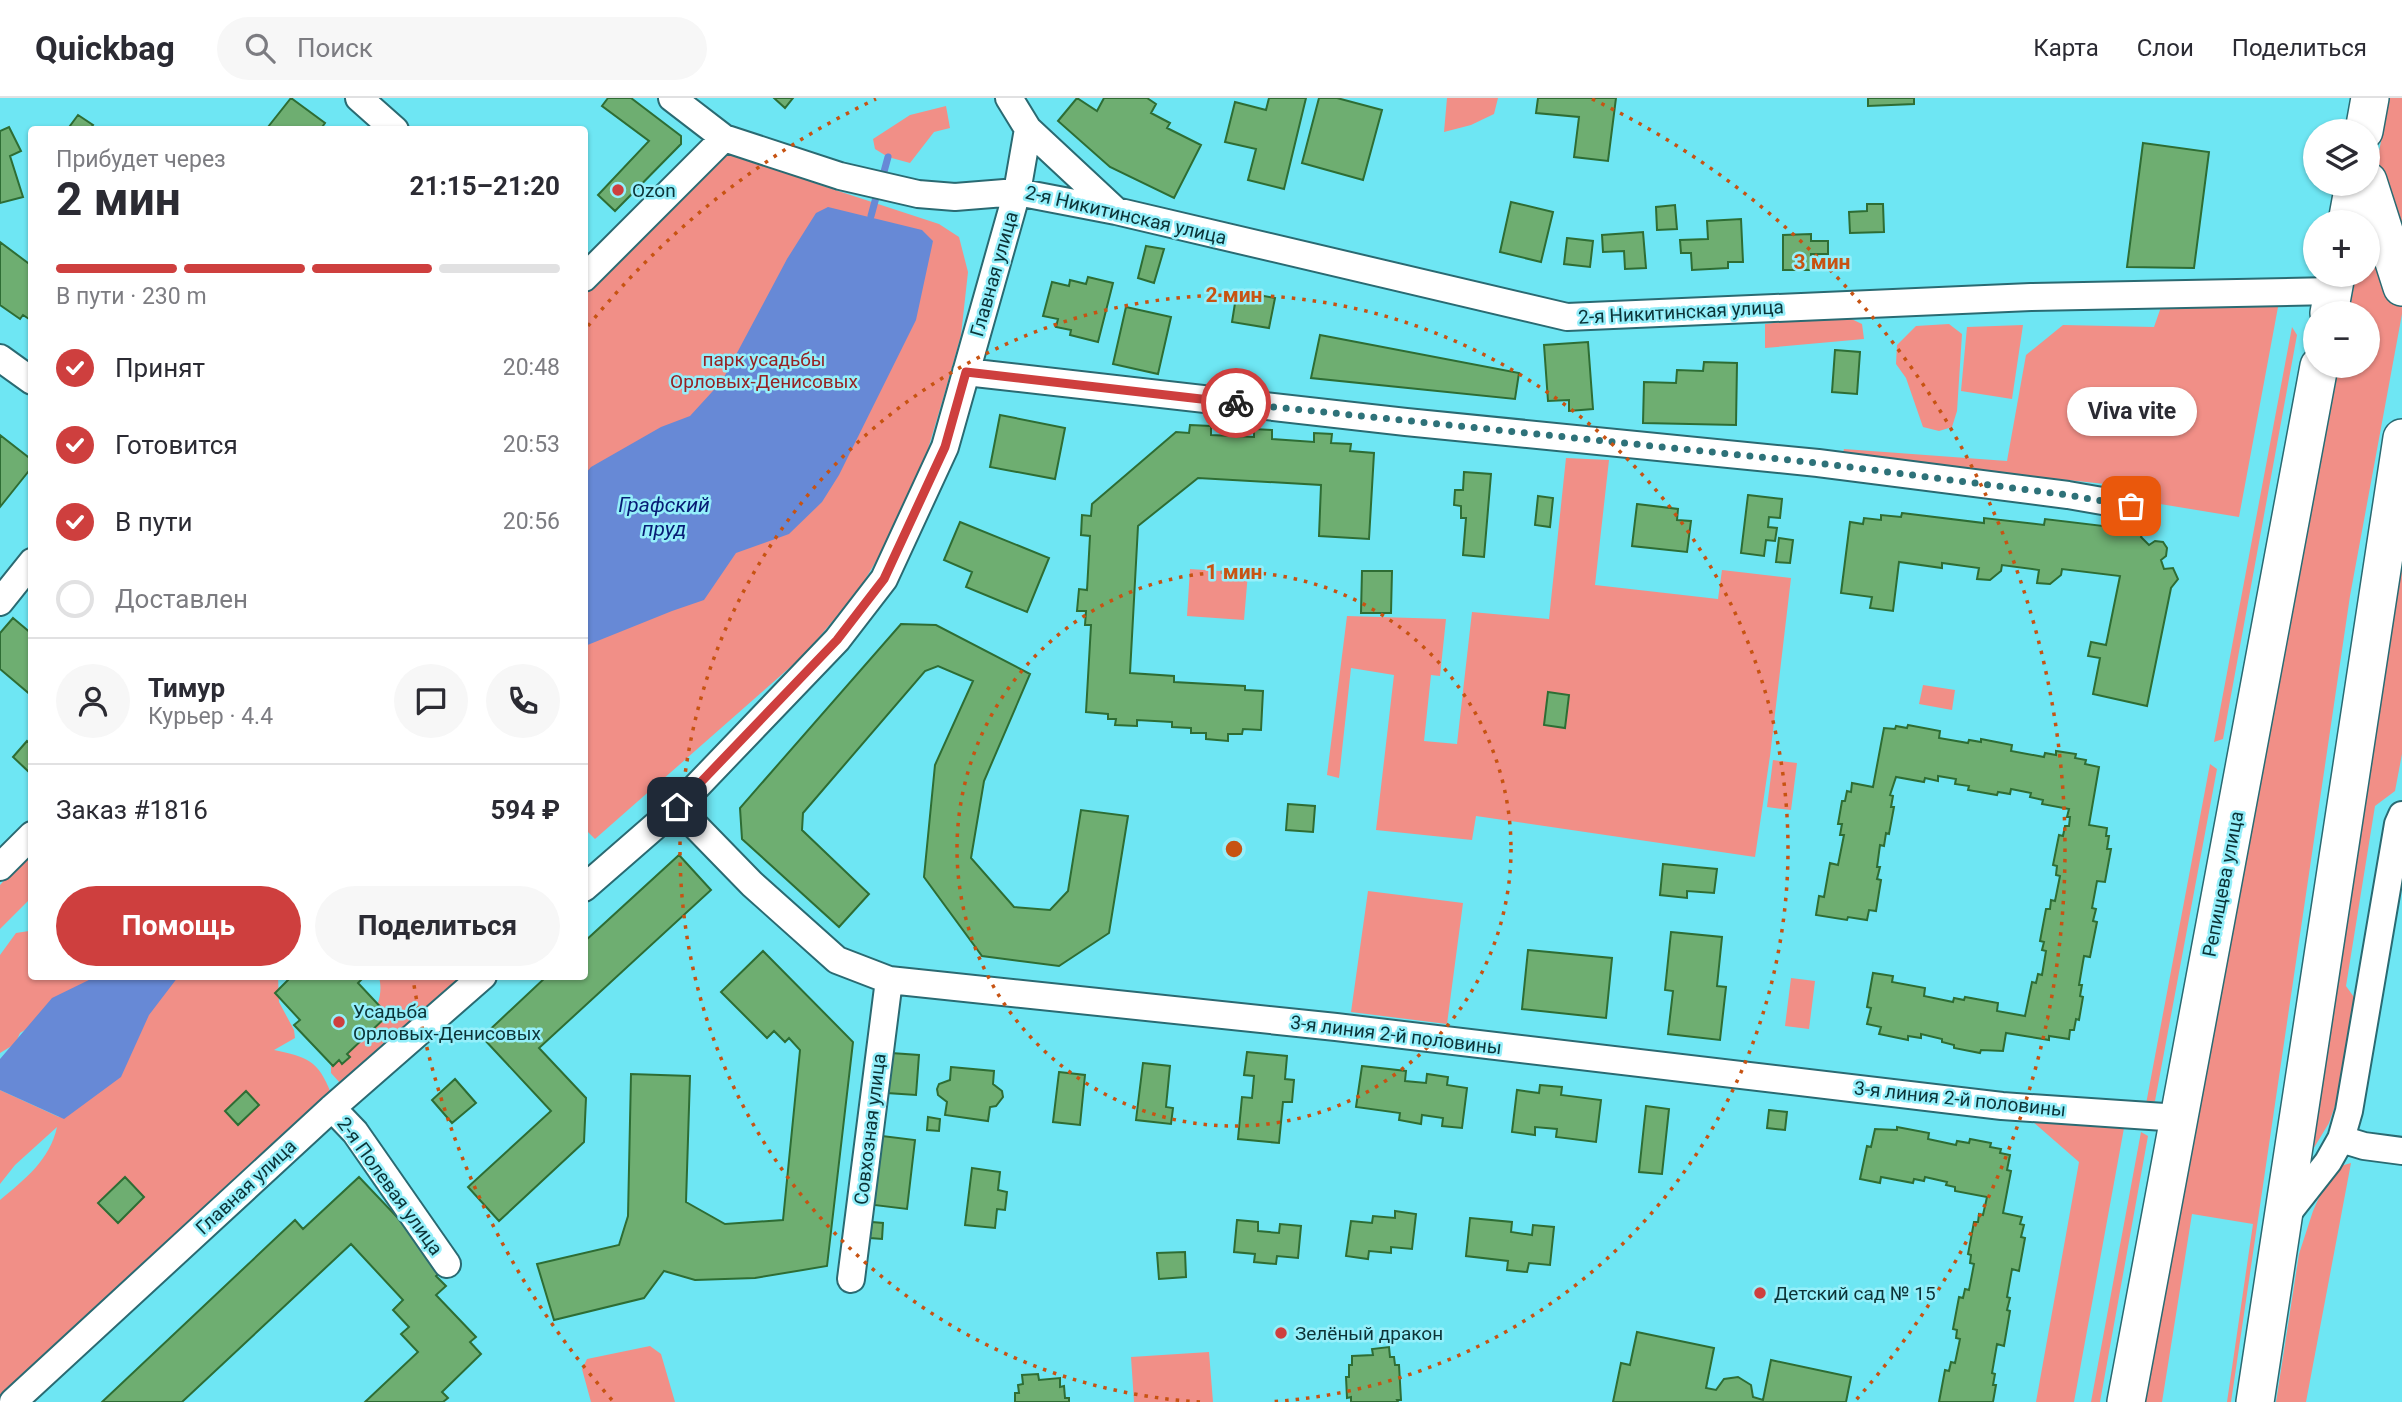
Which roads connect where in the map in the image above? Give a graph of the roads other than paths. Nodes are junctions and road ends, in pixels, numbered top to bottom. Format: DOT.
graph roads {
  1 [pos="359,98"];
  2 [pos="672,98"];
  3 [pos="1009,98"];
  4 [pos="2370,98"];
  5 [pos="2366,119"];
  6 [pos="391,126"];
  7 [pos="1028,129"];
  8 [pos="724,138"];
  9 [pos="1017,192"];
  10 [pos="2373,196"];
  11 [pos="1116,211"];
  12 [pos="588,274"];
  13 [pos="2402,287"];
  14 [pos="2332,293"];
  15 [pos="0,358"];
  16 [pos="966,372"];
  17 [pos="28,378"];
  18 [pos="2317,378"];
  19 [pos="2402,438"];
  20 [pos="2131,506"];
  21 [pos="28,567"];
  22 [pos="0,601"];
  23 [pos="677,807"];
  24 [pos="2402,815"];
  25 [pos="28,839"];
  26 [pos="0,867"];
  27 [pos="588,885"];
  28 [pos="478,980"];
  29 [pos="889,980"];
  30 [pos="332,1108"];
  31 [pos="2179,1118"];
  32 [pos="2341,1139"];
  33 [pos="2402,1151"];
  34 [pos="2283,1220"];
  35 [pos="447,1264"];
  36 [pos="851,1279"];
  37 [pos="13,1402"];
  38 [pos="2126,1402"];
  39 [pos="2255,1402"];
  1 -- 6 [label="street"];
  2 -- 8 [label="street"];
  3 -- 7 [label="street"];
  4 -- 5 [label="main road"];
  7 -- 9 [label="street, 2-я Никитинская улица"];
  7 -- 11 [label="street"];
  8 -- 9 [label="street"];
  8 -- 12 [label="street"];
  9 -- 11 [label="street, 2-я Никитинская улица"];
  9 -- 16 [label="street, Главная улица"];
  10 -- 13 [label="main road"];
  11 -- 14 [label="street, 2-я Никитинская улица"];
  15 -- 17 [label="street"];
  16 -- 20 [label="street"];
  16 -- 23 [label="street, Главная улица"];
  18 -- 31 [label="main road, Репищева улица"];
  19 -- 34 [label="main road"];
  21 -- 22 [label="street"];
  23 -- 27 [label="street, Главная улица"];
  23 -- 29 [label="street, 3-я линия 2-й половины"];
  24 -- 32 [label="street"];
  25 -- 26 [label="street"];
  28 -- 30 [label="street, Главная улица"];
  29 -- 31 [label="street, 3-я линия 2-й половины"];
  29 -- 36 [label="street, Совхозная улица"];
  30 -- 35 [label="street, 2-я Полевая улица"];
  30 -- 37 [label="street, Главная улица"];
  31 -- 38 [label="main road, Репищева улица"];
  32 -- 33 [label="street"];
  32 -- 34 [label="street"];
  34 -- 39 [label="main road"];
}
